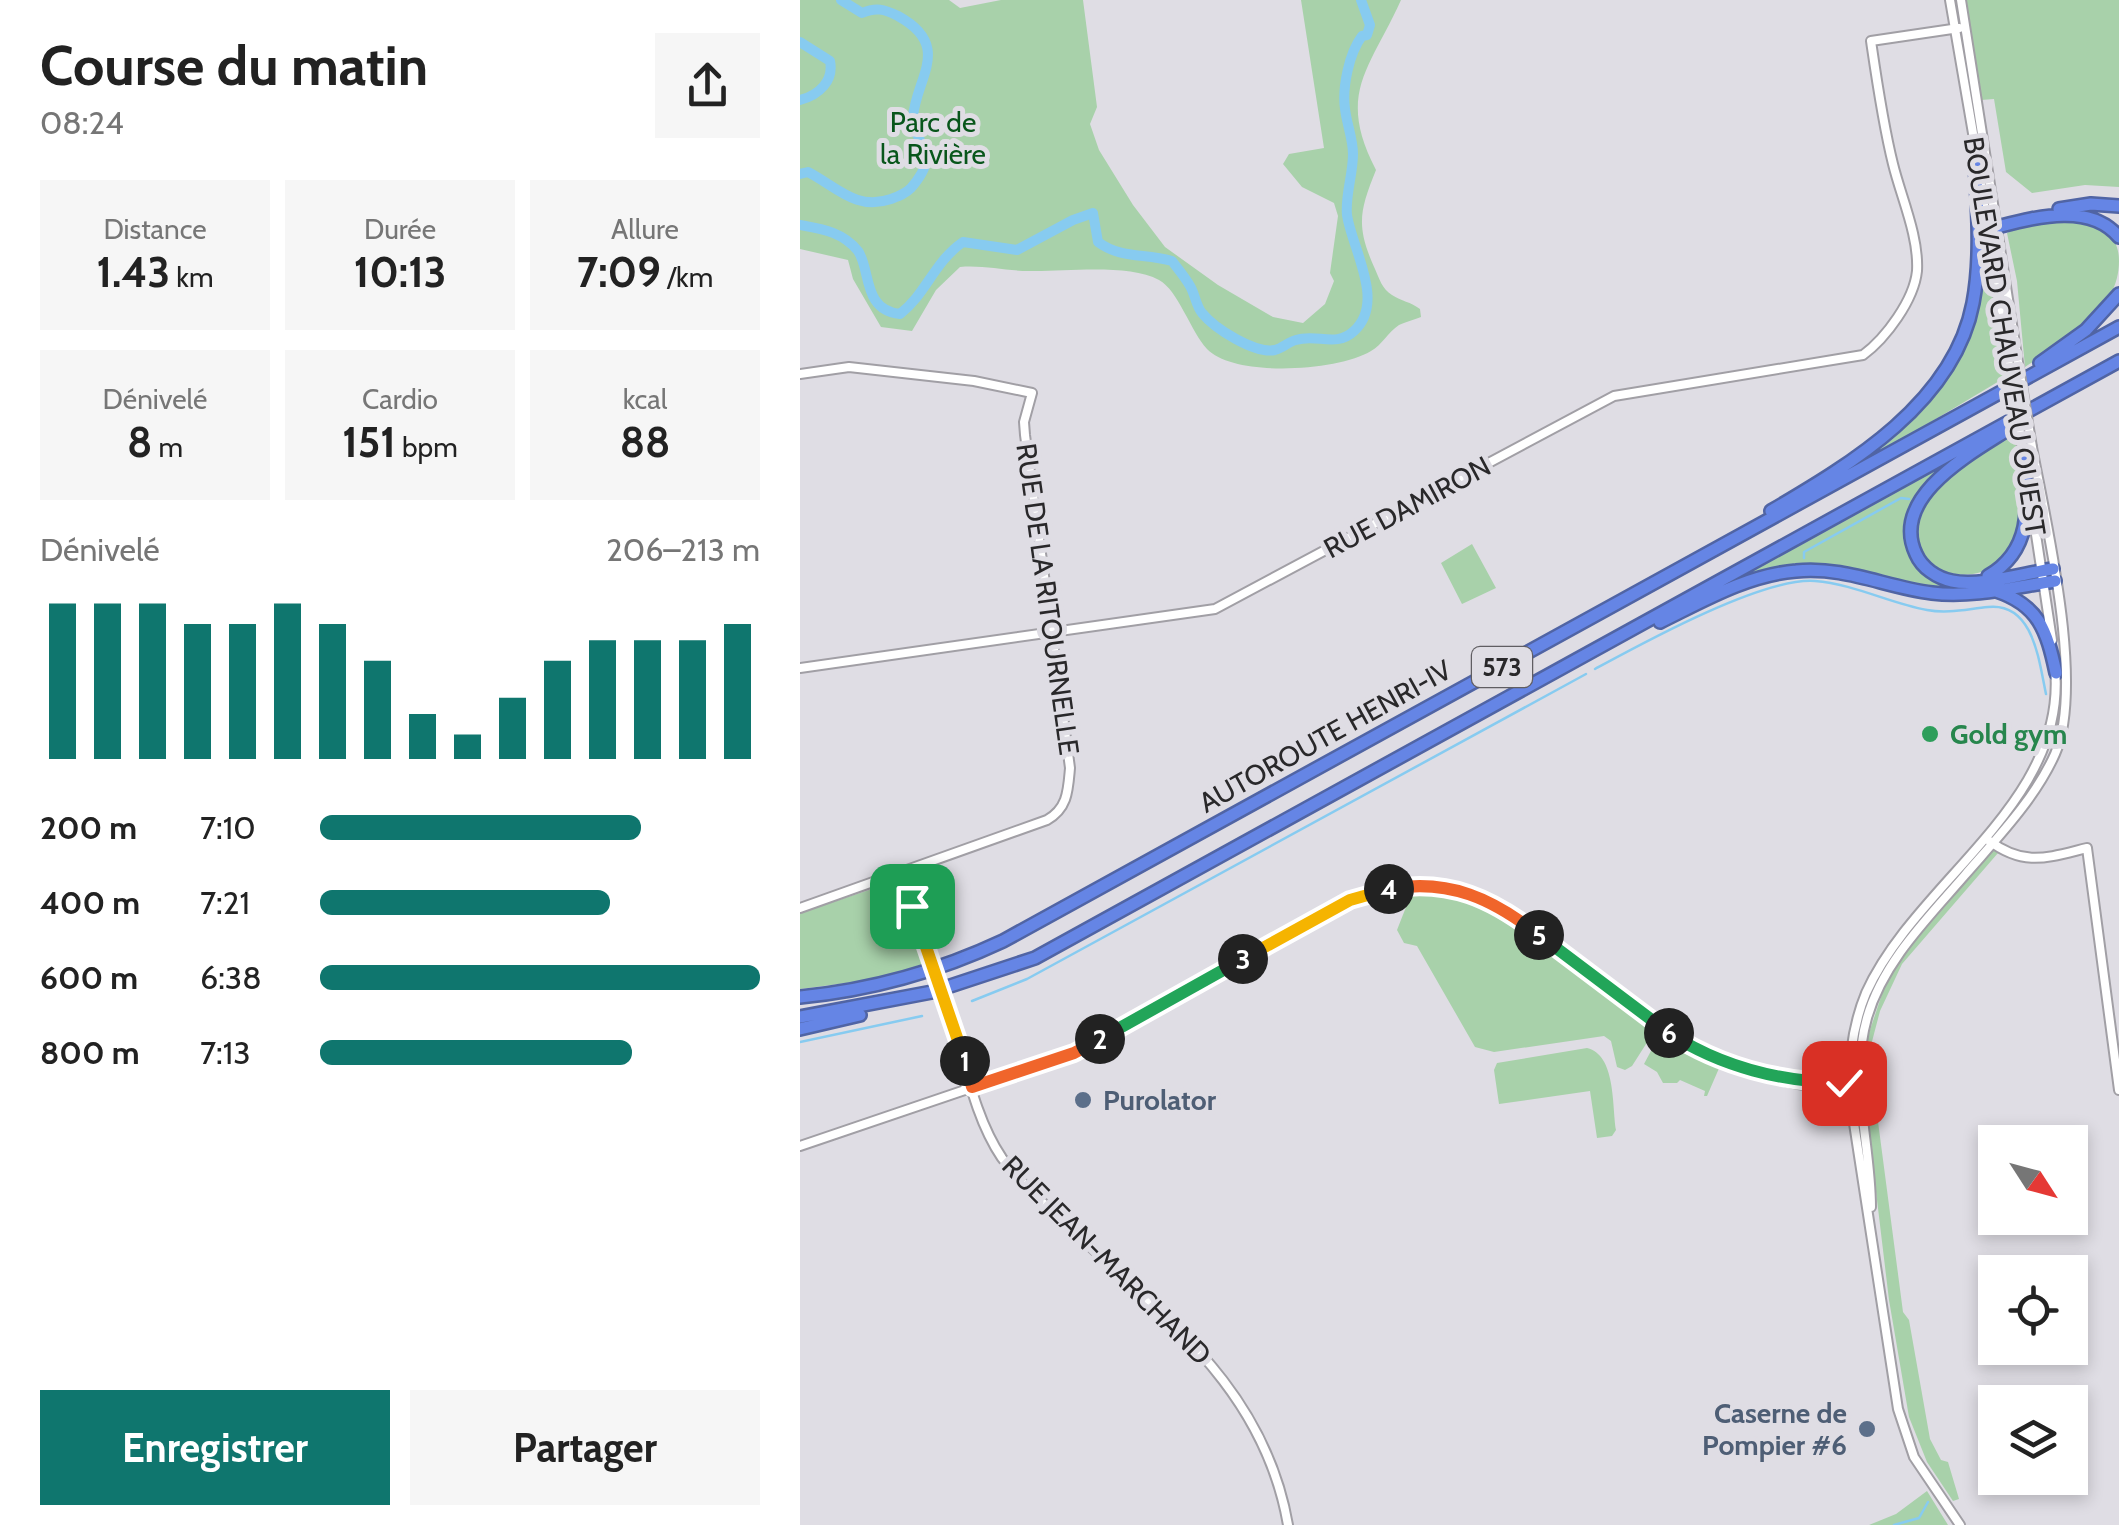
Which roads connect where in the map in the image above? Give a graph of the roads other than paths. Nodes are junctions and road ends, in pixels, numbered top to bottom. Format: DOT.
graph roads {
  1 [pos="1950,0"];
  2 [pos="1961,0"];
  3 [pos="1960,28"];
  4 [pos="1974,142"];
  5 [pos="2119,206"];
  6 [pos="1993,224"];
  7 [pos="2119,237"];
  8 [pos="2119,294"];
  9 [pos="2119,327"];
  10 [pos="2116,363"];
  11 [pos="800,374"];
  12 [pos="2028,449"];
  13 [pos="1861,470"];
  14 [pos="2049,576"];
  15 [pos="1980,580"];
  16 [pos="1992,590"];
  17 [pos="1572,628"];
  18 [pos="1052,633"];
  19 [pos="1579,660"];
  20 [pos="800,668"];
  21 [pos="2056,673"];
  22 [pos="1988,840"];
  23 [pos="900,874"];
  24 [pos="800,908"];
  25 [pos="1034,958"];
  26 [pos="800,997"];
  27 [pos="800,1017"];
  28 [pos="800,1029"];
  29 [pos="972,1087"];
  30 [pos="1854,1087"];
  31 [pos="2119,1090"];
  32 [pos="800,1146"];
  33 [pos="1958,1524"];
  34 [pos="1288,1525"];
  1 -- 3 [label="street, BOULEVARD CHAUVEAU OUEST"];
  2 -- 3 [label="street, BOULEVARD CHAUVEAU OUEST"];
  3 -- 4 [label="street, BOULEVARD CHAUVEAU OUEST"];
  3 -- 6 [label="street, BOULEVARD CHAUVEAU OUEST"];
  3 -- 18 [label="street, RUE DAMIRON"];
  4 -- 6 [label="street, BOULEVARD CHAUVEAU OUEST"];
  4 -- 17 [label="highway"];
  5 -- 6 [label="highway"];
  6 -- 7 [label="highway"];
  6 -- 12 [label="street, BOULEVARD CHAUVEAU OUEST, bridge"];
  8 -- 13 [label="highway"];
  9 -- 13 [label="highway, AUTOROUTE HENRI-IV / 573"];
  10 -- 15 [label="highway"];
  10 -- 19 [label="highway, AUTOROUTE HENRI-IV / 573"];
  11 -- 18 [label="street, RUE DE LA RITOURNELLE"];
  12 -- 14 [label="street, BOULEVARD CHAUVEAU OUEST"];
  12 -- 15 [label="highway"];
  13 -- 17 [label="highway, AUTOROUTE HENRI-IV / 573"];
  14 -- 15 [label="highway"];
  14 -- 16 [label="highway"];
  14 -- 21 [label="street, BOULEVARD CHAUVEAU OUEST"];
  14 -- 22 [label="street"];
  16 -- 19 [label="highway"];
  16 -- 21 [label="highway"];
  17 -- 26 [label="highway, AUTOROUTE HENRI-IV / 573"];
  18 -- 20 [label="street, RUE DAMIRON"];
  18 -- 23 [label="street, RUE DE LA RITOURNELLE"];
  19 -- 25 [label="highway, AUTOROUTE HENRI-IV / 573"];
  21 -- 22 [label="street, BOULEVARD CHAUVEAU OUEST"];
  22 -- 30 [label="street"];
  22 -- 31 [label="street"];
  23 -- 24 [label="street"];
  23 -- 29 [label="street, RUE JEAN-MARCHAND, bridge"];
  25 -- 27 [label="highway, AUTOROUTE HENRI-IV"];
  25 -- 28 [label="highway"];
  29 -- 30 [label="street"];
  29 -- 32 [label="street"];
  29 -- 34 [label="street, RUE JEAN-MARCHAND"];
  30 -- 33 [label="street"];
}
